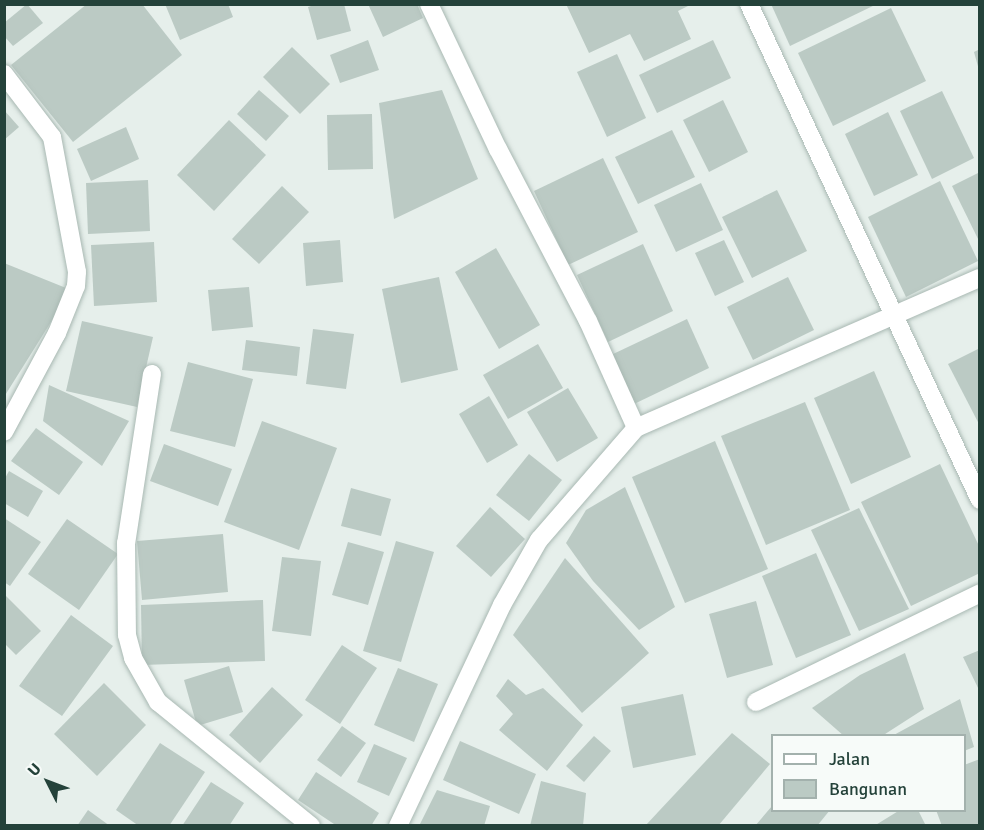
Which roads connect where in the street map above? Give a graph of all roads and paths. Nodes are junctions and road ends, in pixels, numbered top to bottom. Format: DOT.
graph roads {
  1 [pos="429,4"];
  2 [pos="749,4"];
  3 [pos="4,74"];
  4 [pos="980,278"];
  5 [pos="896,314"];
  6 [pos="152,374"];
  7 [pos="636,428"];
  8 [pos="4,432"];
  9 [pos="980,500"];
  10 [pos="980,593"];
  11 [pos="756,702"];
  12 [pos="311,825"];
  13 [pos="398,825"];
  1 -- 7 [label="street"];
  2 -- 5 [label="street"];
  3 -- 8 [label="street"];
  4 -- 5 [label="street"];
  5 -- 7 [label="street"];
  5 -- 9 [label="street"];
  6 -- 12 [label="street"];
  7 -- 13 [label="street"];
  10 -- 11 [label="street"];
}
